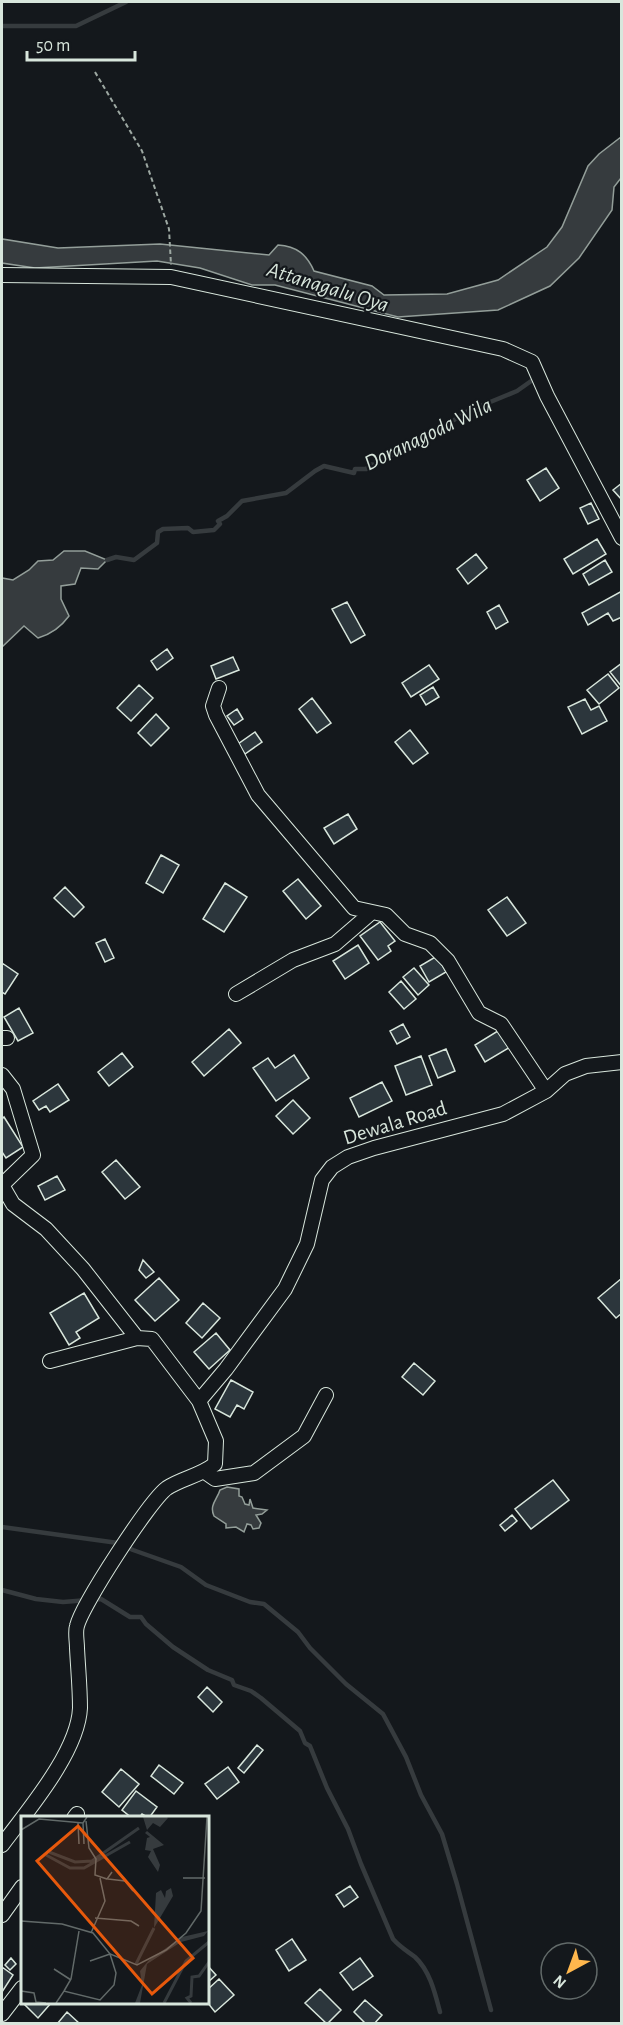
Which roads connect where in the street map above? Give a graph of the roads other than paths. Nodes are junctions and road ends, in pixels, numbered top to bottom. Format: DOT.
graph roads {
  1 [pos="2,275"];
  2 [pos="621,538"];
  3 [pos="219,688"];
  4 [pos="371,913"];
  5 [pos="236,994"];
  6 [pos="621,1062"];
  7 [pos="2,1075"];
  8 [pos="546,1091"];
  9 [pos="2,1185"];
  10 [pos="137,1338"];
  11 [pos="50,1361"];
  12 [pos="326,1395"];
  13 [pos="199,1401"];
  14 [pos="205,1472"];
  15 [pos="24,1816"];
  16 [pos="21,1820"];
  17 [pos="2,1845"];
  18 [pos="21,1888"];
  19 [pos="2,1915"];
  20 [pos="21,1989"];
  21 [pos="2,2014"];
  1 -- 2 [label="street"];
  3 -- 4 [label="street"];
  4 -- 5 [label="street"];
  4 -- 8 [label="street"];
  6 -- 8 [label="street, Dewala Road"];
  7 -- 9 [label="street"];
  8 -- 13 [label="street, Dewala Road"];
  9 -- 10 [label="street"];
  10 -- 11 [label="street"];
  10 -- 13 [label="street"];
  12 -- 14 [label="street"];
  13 -- 14 [label="street"];
  14 -- 15 [label="street"];
  16 -- 17 [label="street"];
  18 -- 19 [label="street"];
  20 -- 21 [label="street"];
}
